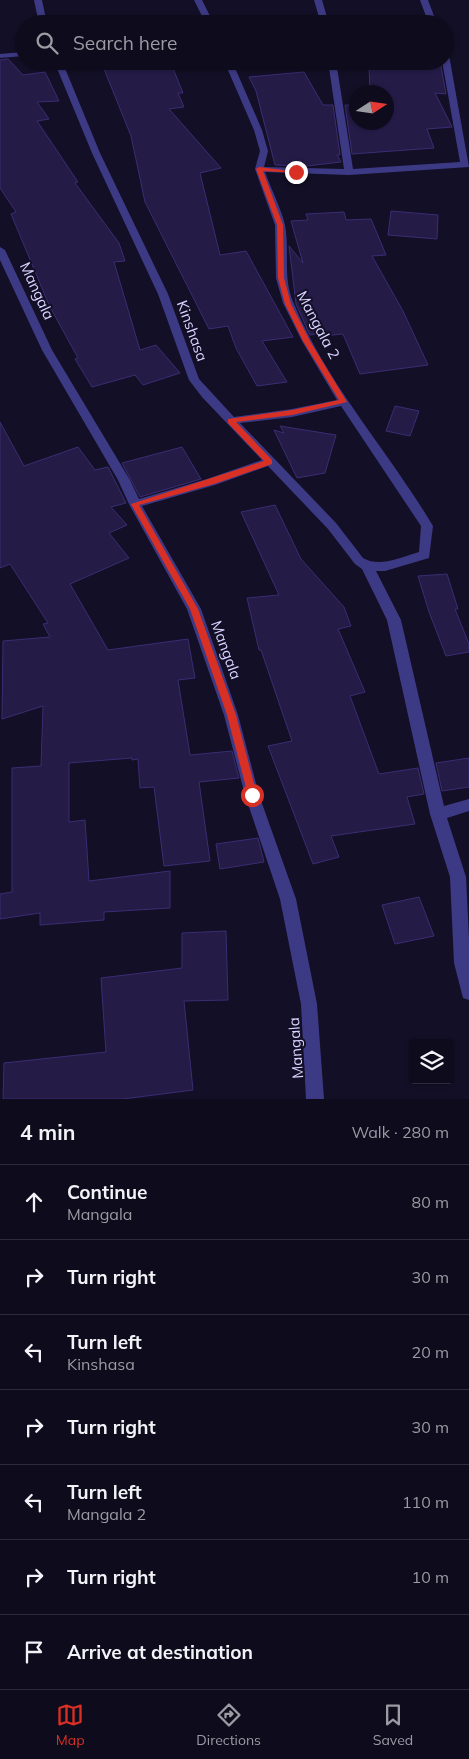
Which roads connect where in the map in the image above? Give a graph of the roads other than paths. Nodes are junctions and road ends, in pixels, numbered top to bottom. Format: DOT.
graph roads {
  1 [pos="38,0"];
  2 [pos="198,0"];
  3 [pos="318,0"];
  4 [pos="424,0"];
  5 [pos="41,15"];
  6 [pos="206,15"];
  7 [pos="322,15"];
  8 [pos="430,15"];
  9 [pos="15,55"];
  10 [pos="0,56"];
  11 [pos="62,70"];
  12 [pos="232,70"];
  13 [pos="333,70"];
  14 [pos="448,70"];
  15 [pos="467,164"];
  16 [pos="259,169"];
  17 [pos="349,172"];
  18 [pos="0,250"];
  19 [pos="344,402"];
  20 [pos="230,421"];
  21 [pos="269,462"];
  22 [pos="135,504"];
  23 [pos="367,566"];
  24 [pos="469,805"];
  25 [pos="438,814"];
  26 [pos="469,992"];
  27 [pos="315,1099"];
  1 -- 5 [label="street"];
  2 -- 6 [label="street"];
  3 -- 7 [label="street"];
  4 -- 8 [label="street"];
  9 -- 10 [label="street"];
  11 -- 20 [label="street, Kinshasa"];
  12 -- 16 [label="street, Mangala 2"];
  13 -- 17 [label="street"];
  14 -- 15 [label="street"];
  15 -- 17 [label="street"];
  16 -- 17 [label="street"];
  16 -- 19 [label="street, Mangala 2"];
  18 -- 22 [label="street, Mangala"];
  19 -- 20 [label="street"];
  19 -- 23 [label="street, Mangala 2"];
  20 -- 21 [label="street, Kinshasa"];
  21 -- 22 [label="street"];
  21 -- 23 [label="street, Kinshasa"];
  22 -- 27 [label="street, Mangala"];
  23 -- 25 [label="street, Kinshasa"];
  24 -- 25 [label="street"];
  25 -- 26 [label="street, Kinshasa"];
}
